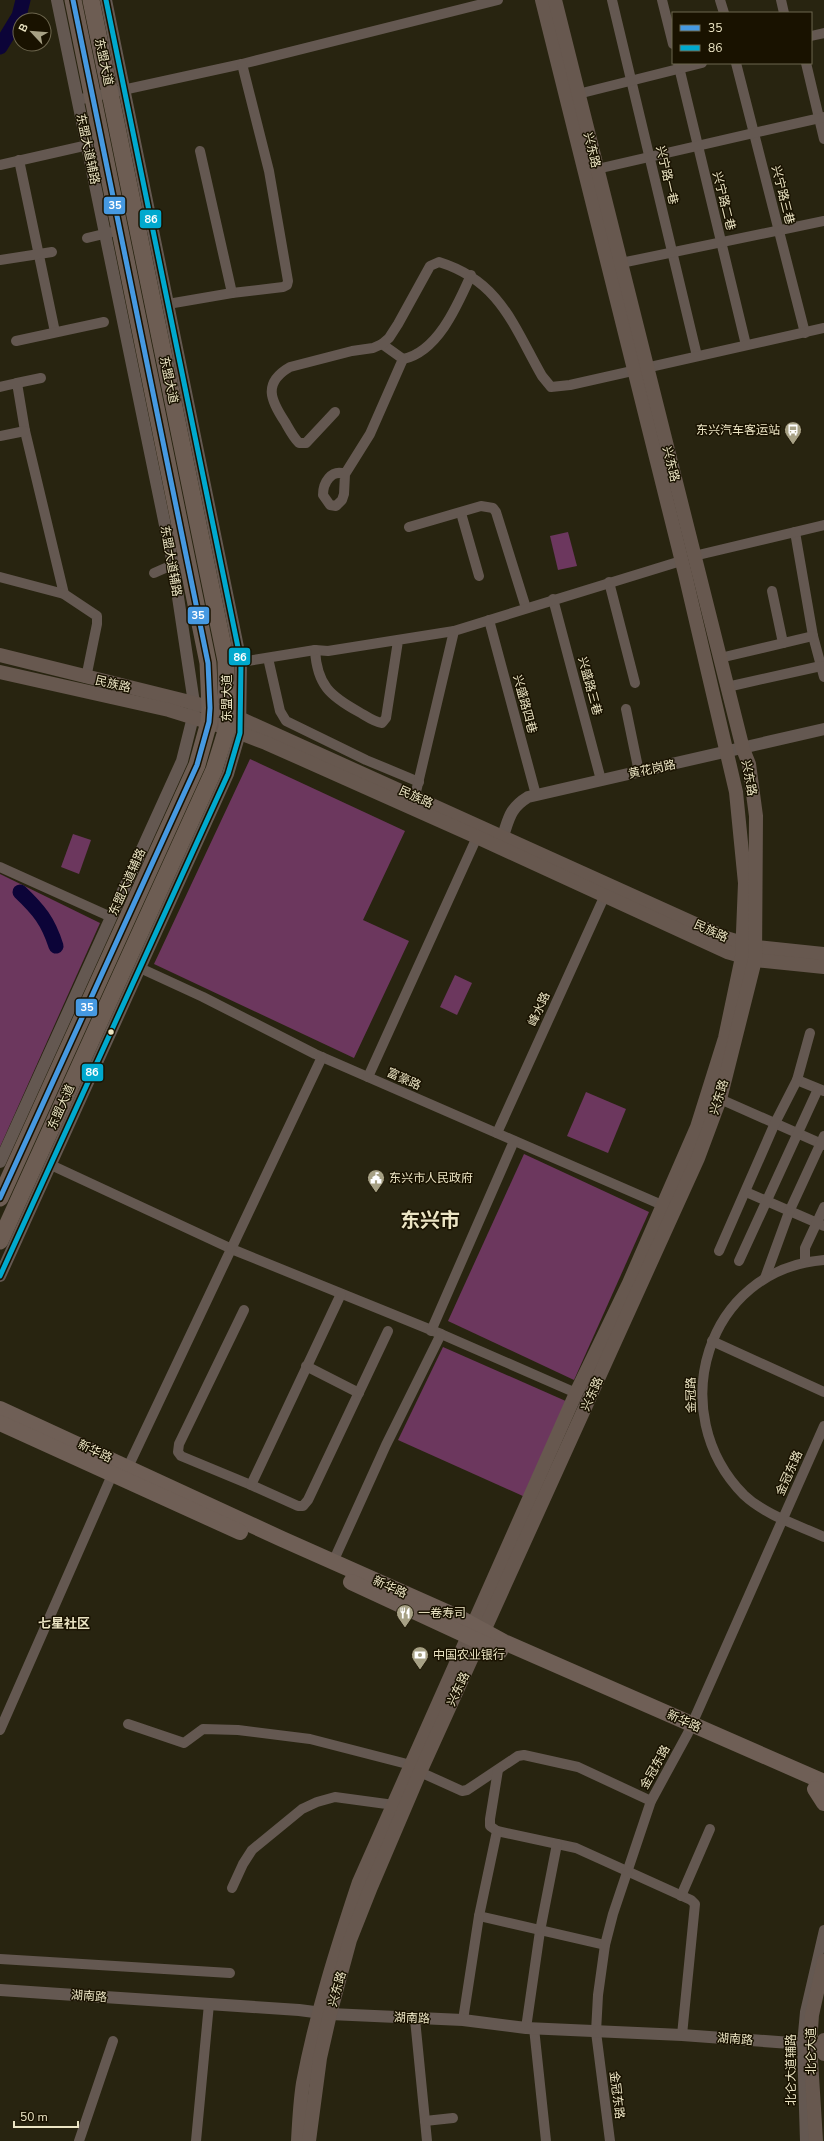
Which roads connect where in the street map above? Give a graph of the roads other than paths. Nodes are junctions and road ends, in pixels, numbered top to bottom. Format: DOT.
graph roads {
  1 [pos="57,0"];
  2 [pos="73,0"];
  3 [pos="91,0"];
  4 [pos="106,0"];
  5 [pos="498,0"];
  6 [pos="542,0"];
  7 [pos="555,0"];
  8 [pos="612,0"];
  9 [pos="662,0"];
  10 [pos="720,0"];
  11 [pos="780,0"];
  12 [pos="724,12"];
  13 [pos="784,12"];
  14 [pos="824,33"];
  15 [pos="812,36"];
  16 [pos="672,40"];
  17 [pos="242,64"];
  18 [pos="694,64"];
  19 [pos="736,64"];
  20 [pos="806,64"];
  21 [pos="678,66"];
  22 [pos="631,80"];
  23 [pos="117,91"];
  24 [pos="578,94"];
  25 [pos="85,98"];
  26 [pos="822,117"];
  27 [pos="754,133"];
  28 [pos="824,139"];
  29 [pos="88,145"];
  30 [pos="698,146"];
  31 [pos="200,152"];
  32 [pos="649,157"];
  33 [pos="19,160"];
  34 [pos="0,165"];
  35 [pos="597,169"];
  36 [pos="824,221"];
  37 [pos="779,230"];
  38 [pos="113,232"];
  39 [pos="87,238"];
  40 [pos="721,242"];
  41 [pos="52,252"];
  42 [pos="672,252"];
  43 [pos="38,254"];
  44 [pos="0,260"];
  45 [pos="621,262"];
  46 [pos="471,275"];
  47 [pos="232,293"];
  48 [pos="168,304"];
  49 [pos="104,322"];
  50 [pos="824,328"];
  51 [pos="56,332"];
  52 [pos="805,333"];
  53 [pos="16,341"];
  54 [pos="382,344"];
  55 [pos="746,346"];
  56 [pos="697,356"];
  57 [pos="403,359"];
  58 [pos="640,368"];
  59 [pos="41,378"];
  60 [pos="18,383"];
  61 [pos="0,387"];
  62 [pos="335,412"];
  63 [pos="24,431"];
  64 [pos="0,436"];
  65 [pos="345,474"];
  66 [pos="461,513"];
  67 [pos="824,526"];
  68 [pos="409,527"];
  69 [pos="795,532"];
  70 [pos="688,558"];
  71 [pos="180,562"];
  72 [pos="154,573"];
  73 [pos="478,576"];
  74 [pos="0,577"];
  75 [pos="609,582"];
  76 [pos="772,591"];
  77 [pos="64,594"];
  78 [pos="554,599"];
  79 [pos="526,608"];
  80 [pos="489,620"];
  81 [pos="454,631"];
  82 [pos="814,636"];
  83 [pos="398,641"];
  84 [pos="783,643"];
  85 [pos="315,650"];
  86 [pos="0,655"];
  87 [pos="268,658"];
  88 [pos="720,658"];
  89 [pos="241,662"];
  90 [pos="821,666"];
  91 [pos="0,672"];
  92 [pos="824,677"];
  93 [pos="86,678"];
  94 [pos="635,682"];
  95 [pos="727,687"];
  96 [pos="194,703"];
  97 [pos="626,709"];
  98 [pos="204,716"];
  99 [pos="234,723"];
  100 [pos="824,729"];
  101 [pos="743,749"];
  102 [pos="728,752"];
  103 [pos="639,772"];
  104 [pos="601,780"];
  105 [pos="419,782"];
  106 [pos="536,795"];
  107 [pos="415,796"];
  108 [pos="159,829"];
  109 [pos="503,836"];
  110 [pos="476,837"];
  111 [pos="0,867"];
  112 [pos="605,895"];
  113 [pos="111,917"];
  114 [pos="749,952"];
  115 [pos="824,954"];
  116 [pos="824,967"];
  117 [pos="140,968"];
  118 [pos="810,1033"];
  119 [pos="322,1057"];
  120 [pos="368,1077"];
  121 [pos="797,1080"];
  122 [pos="821,1090"];
  123 [pos="720,1099"];
  124 [pos="775,1123"];
  125 [pos="497,1133"];
  126 [pos="796,1133"];
  127 [pos="514,1141"];
  128 [pos="823,1141"];
  129 [pos="9,1150"];
  130 [pos="0,1162"];
  131 [pos="51,1165"];
  132 [pos="746,1192"];
  133 [pos="0,1198"];
  134 [pos="766,1201"];
  135 [pos="662,1205"];
  136 [pos="824,1207"];
  137 [pos="789,1212"];
  138 [pos="820,1225"];
  139 [pos="0,1241"];
  140 [pos="231,1249"];
  141 [pos="719,1251"];
  142 [pos="824,1260"];
  143 [pos="739,1261"];
  144 [pos="805,1261"];
  145 [pos="0,1276"];
  146 [pos="765,1278"];
  147 [pos="341,1294"];
  148 [pos="244,1310"];
  149 [pos="388,1331"];
  150 [pos="430,1331"];
  151 [pos="441,1334"];
  152 [pos="712,1341"];
  153 [pos="306,1366"];
  154 [pos="824,1392"];
  155 [pos="359,1393"];
  156 [pos="576,1393"];
  157 [pos="0,1409"];
  158 [pos="0,1423"];
  159 [pos="824,1426"];
  160 [pos="128,1467"];
  161 [pos="112,1475"];
  162 [pos="251,1485"];
  163 [pos="783,1519"];
  164 [pos="824,1537"];
  165 [pos="333,1562"];
  166 [pos="476,1633"];
  167 [pos="128,1724"];
  168 [pos="690,1729"];
  169 [pos="0,1730"];
  170 [pos="416,1768"];
  171 [pos="498,1770"];
  172 [pos="821,1784"];
  173 [pos="651,1801"];
  174 [pos="824,1803"];
  175 [pos="394,1805"];
  176 [pos="710,1829"];
  177 [pos="497,1831"];
  178 [pos="557,1844"];
  179 [pos="626,1871"];
  180 [pos="232,1888"];
  181 [pos="681,1896"];
  182 [pos="479,1916"];
  183 [pos="824,1930"];
  184 [pos="540,1931"];
  185 [pos="605,1945"];
  186 [pos="0,1959"];
  187 [pos="824,1962"];
  188 [pos="230,1973"];
  189 [pos="0,1990"];
  190 [pos="209,2004"];
  191 [pos="324,2013"];
  192 [pos="414,2019"];
  193 [pos="463,2020"];
  194 [pos="530,2028"];
  195 [pos="596,2032"];
  196 [pos="682,2035"];
  197 [pos="824,2040"];
  198 [pos="113,2041"];
  199 [pos="806,2044"];
  200 [pos="824,2045"];
  201 [pos="824,2054"];
  202 [pos="453,2118"];
  203 [pos="425,2121"];
  204 [pos="79,2141"];
  205 [pos="196,2141"];
  206 [pos="298,2141"];
  207 [pos="309,2141"];
  208 [pos="427,2141"];
  209 [pos="546,2141"];
  210 [pos="610,2141"];
  211 [pos="805,2141"];
  212 [pos="816,2141"];
  1 -- 25 [label="street, 东盟大道辅路"];
  2 -- 25 [label="highway, 东盟大道"];
  3 -- 23 [label="highway, 东盟大道"];
  4 -- 23 [label="street"];
  5 -- 17 [label="street"];
  6 -- 58 [label="main road, 兴东路"];
  7 -- 24 [label="main road, 兴东路"];
  8 -- 22 [label="street, 兴宁路一巷"];
  9 -- 16 [label="street"];
  10 -- 12 [label="street"];
  11 -- 13 [label="street"];
  14 -- 15 [label="street"];
  17 -- 23 [label="street"];
  17 -- 47 [label="street"];
  18 -- 21 [label="street"];
  19 -- 27 [label="street, 兴宁路三巷"];
  20 -- 26 [label="street"];
  21 -- 22 [label="street"];
  21 -- 30 [label="street, 兴宁路二巷"];
  22 -- 24 [label="street"];
  22 -- 32 [label="street, 兴宁路一巷"];
  23 -- 25 [label="street"];
  23 -- 48 [label="street"];
  23 -- 99 [label="highway, 东盟大道"];
  24 -- 35 [label="main road, 兴东路"];
  25 -- 29 [label="street, 东盟大道辅路"];
  25 -- 38 [label="highway, 东盟大道"];
  26 -- 27 [label="street"];
  26 -- 28 [label="street"];
  27 -- 30 [label="street"];
  27 -- 37 [label="street, 兴宁路三巷"];
  29 -- 33 [label="street"];
  29 -- 38 [label="street, 东盟大道辅路"];
  30 -- 32 [label="street"];
  30 -- 40 [label="street, 兴宁路二巷"];
  31 -- 47 [label="street"];
  32 -- 35 [label="street"];
  32 -- 42 [label="street, 兴宁路一巷"];
  33 -- 34 [label="street"];
  33 -- 43 [label="street"];
  35 -- 45 [label="main road, 兴东路"];
  36 -- 37 [label="street"];
  37 -- 40 [label="street"];
  37 -- 52 [label="street, 兴宁路三巷"];
  38 -- 39 [label="street"];
  38 -- 71 [label="highway, 东盟大道"];
  40 -- 42 [label="street"];
  40 -- 55 [label="street, 兴宁路二巷"];
  41 -- 43 [label="street"];
  42 -- 45 [label="street"];
  42 -- 56 [label="street, 兴宁路一巷"];
  43 -- 44 [label="street"];
  43 -- 51 [label="street"];
  45 -- 58 [label="main road, 兴东路"];
  46 -- 54 [label="street"];
  46 -- 57 [label="street"];
  46 -- 58 [label="street"];
  47 -- 48 [label="street"];
  48 -- 89 [label="street"];
  49 -- 51 [label="street"];
  50 -- 52 [label="street"];
  51 -- 53 [label="street"];
  52 -- 55 [label="street"];
  54 -- 57 [label="street"];
  54 -- 62 [label="street"];
  55 -- 56 [label="street"];
  56 -- 58 [label="street"];
  57 -- 65 [label="street"];
  58 -- 70 [label="main road, 兴东路"];
  59 -- 60 [label="street"];
  60 -- 61 [label="street"];
  60 -- 63 [label="street"];
  63 -- 64 [label="street"];
  63 -- 77 [label="street"];
  66 -- 68 [label="street"];
  66 -- 73 [label="street"];
  66 -- 79 [label="street"];
  67 -- 69 [label="street"];
  69 -- 70 [label="street"];
  69 -- 82 [label="street"];
  70 -- 75 [label="street"];
  70 -- 88 [label="main road, 兴东路"];
  70 -- 102 [label="main road, 兴东路"];
  71 -- 72 [label="street"];
  71 -- 96 [label="street, 东盟大道辅路"];
  71 -- 98 [label="highway, 东盟大道"];
  74 -- 77 [label="street"];
  75 -- 78 [label="street"];
  75 -- 94 [label="street"];
  76 -- 84 [label="street"];
  77 -- 93 [label="street"];
  78 -- 79 [label="street"];
  78 -- 104 [label="street, 兴盛路三巷"];
  79 -- 80 [label="street"];
  80 -- 81 [label="street"];
  80 -- 106 [label="street, 兴盛路四巷"];
  81 -- 83 [label="street"];
  81 -- 105 [label="street"];
  82 -- 84 [label="street"];
  82 -- 90 [label="street"];
  83 -- 85 [label="street"];
  83 -- 85 [label="street"];
  84 -- 88 [label="street"];
  85 -- 87 [label="street"];
  86 -- 93 [label="main road, 民族路"];
  87 -- 89 [label="street"];
  87 -- 105 [label="street"];
  88 -- 95 [label="main road, 兴东路"];
  89 -- 99 [label="street"];
  90 -- 92 [label="street"];
  90 -- 95 [label="street"];
  91 -- 98 [label="main road, 民族路"];
  93 -- 96 [label="main road, 民族路"];
  95 -- 101 [label="main road, 兴东路"];
  96 -- 98 [label="main road, 民族路"];
  97 -- 103 [label="street"];
  98 -- 99 [label="main road, 民族路"];
  98 -- 108 [label="highway, 东盟大道"];
  99 -- 107 [label="main road, 民族路"];
  99 -- 110 [label="main road, 民族路"];
  99 -- 117 [label="street"];
  99 -- 139 [label="highway, 东盟大道"];
  100 -- 101 [label="street, 黄花岗路"];
  101 -- 102 [label="street, 黄花岗路"];
  101 -- 114 [label="main road, 兴东路"];
  102 -- 103 [label="street, 黄花岗路"];
  102 -- 114 [label="main road, 兴东路"];
  103 -- 104 [label="street, 黄花岗路"];
  104 -- 106 [label="street, 黄花岗路"];
  105 -- 107 [label="street"];
  106 -- 109 [label="street, 黄花岗路"];
  107 -- 109 [label="main road, 民族路"];
  108 -- 113 [label="street, 东盟大道辅路"];
  108 -- 129 [label="highway, 东盟大道"];
  109 -- 114 [label="main road, 民族路"];
  110 -- 112 [label="main road, 民族路"];
  110 -- 120 [label="street"];
  111 -- 113 [label="street"];
  112 -- 114 [label="main road, 民族路"];
  112 -- 125 [label="street, 峰水路"];
  113 -- 129 [label="street, 东盟大道辅路"];
  114 -- 115 [label="main road, 民族路"];
  114 -- 116 [label="main road, 民族路"];
  114 -- 123 [label="main road, 兴东路"];
  114 -- 135 [label="main road, 兴东路"];
  117 -- 119 [label="street, 富豪路"];
  117 -- 131 [label="street"];
  118 -- 121 [label="street"];
  119 -- 120 [label="street, 富豪路"];
  119 -- 140 [label="street"];
  120 -- 125 [label="street, 富豪路"];
  121 -- 122 [label="street"];
  121 -- 124 [label="street"];
  122 -- 126 [label="street"];
  123 -- 124 [label="street"];
  123 -- 166 [label="main road, 兴东路"];
  124 -- 126 [label="street"];
  124 -- 132 [label="street"];
  125 -- 127 [label="street, 富豪路"];
  126 -- 128 [label="street"];
  126 -- 134 [label="street"];
  127 -- 135 [label="street, 富豪路"];
  127 -- 150 [label="street"];
  128 -- 137 [label="street"];
  129 -- 130 [label="street, 东盟大道辅路"];
  129 -- 133 [label="highway, 东盟大道"];
  131 -- 140 [label="street"];
  131 -- 145 [label="street"];
  132 -- 134 [label="street"];
  132 -- 141 [label="street"];
  134 -- 137 [label="street"];
  134 -- 143 [label="street"];
  135 -- 156 [label="main road, 兴东路"];
  136 -- 138 [label="street"];
  137 -- 138 [label="street"];
  137 -- 146 [label="street"];
  138 -- 144 [label="street"];
  140 -- 147 [label="street"];
  140 -- 160 [label="street"];
  142 -- 144 [label="street, 金冠路"];
  144 -- 146 [label="street, 金冠路"];
  146 -- 152 [label="street, 金冠路"];
  147 -- 150 [label="street"];
  147 -- 153 [label="street"];
  148 -- 162 [label="street"];
  149 -- 155 [label="street"];
  150 -- 151 [label="street"];
  151 -- 156 [label="street"];
  151 -- 165 [label="street"];
  152 -- 154 [label="street"];
  152 -- 163 [label="street, 金冠路"];
  153 -- 155 [label="street"];
  153 -- 162 [label="street"];
  155 -- 162 [label="street"];
  156 -- 166 [label="main road, 兴东路"];
  157 -- 160 [label="main road, 新华路"];
  158 -- 161 [label="main road, 新华路"];
  159 -- 163 [label="street, 金冠东路"];
  160 -- 165 [label="main road, 新华路"];
  161 -- 166 [label="main road, 新华路"];
  161 -- 169 [label="street"];
  163 -- 164 [label="street, 金冠路"];
  163 -- 168 [label="street, 金冠东路"];
  165 -- 166 [label="main road, 新华路"];
  166 -- 168 [label="main road, 新华路"];
  166 -- 170 [label="main road, 兴东路"];
  167 -- 170 [label="street"];
  168 -- 172 [label="main road, 新华路"];
  168 -- 173 [label="street, 金冠东路"];
  170 -- 171 [label="street"];
  170 -- 175 [label="main road, 兴东路"];
  170 -- 191 [label="main road, 兴东路"];
  171 -- 173 [label="street"];
  171 -- 177 [label="street"];
  172 -- 174 [label="main road"];
  173 -- 179 [label="street, 金冠东路"];
  175 -- 180 [label="street"];
  175 -- 191 [label="main road, 兴东路"];
  176 -- 181 [label="street"];
  177 -- 178 [label="street"];
  177 -- 182 [label="street"];
  178 -- 179 [label="street"];
  178 -- 184 [label="street"];
  179 -- 181 [label="street"];
  179 -- 185 [label="street, 金冠东路"];
  181 -- 196 [label="street"];
  182 -- 184 [label="street"];
  182 -- 193 [label="street"];
  183 -- 199 [label="street, 北仑大道辅路"];
  184 -- 185 [label="street"];
  184 -- 194 [label="street"];
  185 -- 195 [label="street, 金冠东路"];
  186 -- 188 [label="street"];
  187 -- 199 [label="main road, 北仑大道"];
  189 -- 190 [label="street, 湖南路"];
  190 -- 191 [label="street, 湖南路"];
  190 -- 205 [label="street"];
  191 -- 192 [label="street, 湖南路"];
  191 -- 206 [label="main road, 兴东路"];
  191 -- 207 [label="main road, 兴东路"];
  192 -- 193 [label="street, 湖南路"];
  192 -- 203 [label="street"];
  193 -- 194 [label="street, 湖南路"];
  194 -- 195 [label="street, 湖南路"];
  194 -- 209 [label="street"];
  195 -- 196 [label="street, 湖南路"];
  195 -- 210 [label="street, 金冠东路"];
  196 -- 199 [label="street, 湖南路"];
  197 -- 200 [label="main road, 北仑大道"];
  198 -- 204 [label="street"];
  199 -- 200 [label="street, 湖南路"];
  199 -- 211 [label="street, 北仑大道辅路"];
  199 -- 212 [label="main road, 北仑大道"];
  200 -- 201 [label="main road, 北仑大道"];
  202 -- 203 [label="street"];
  203 -- 208 [label="street"];
}
